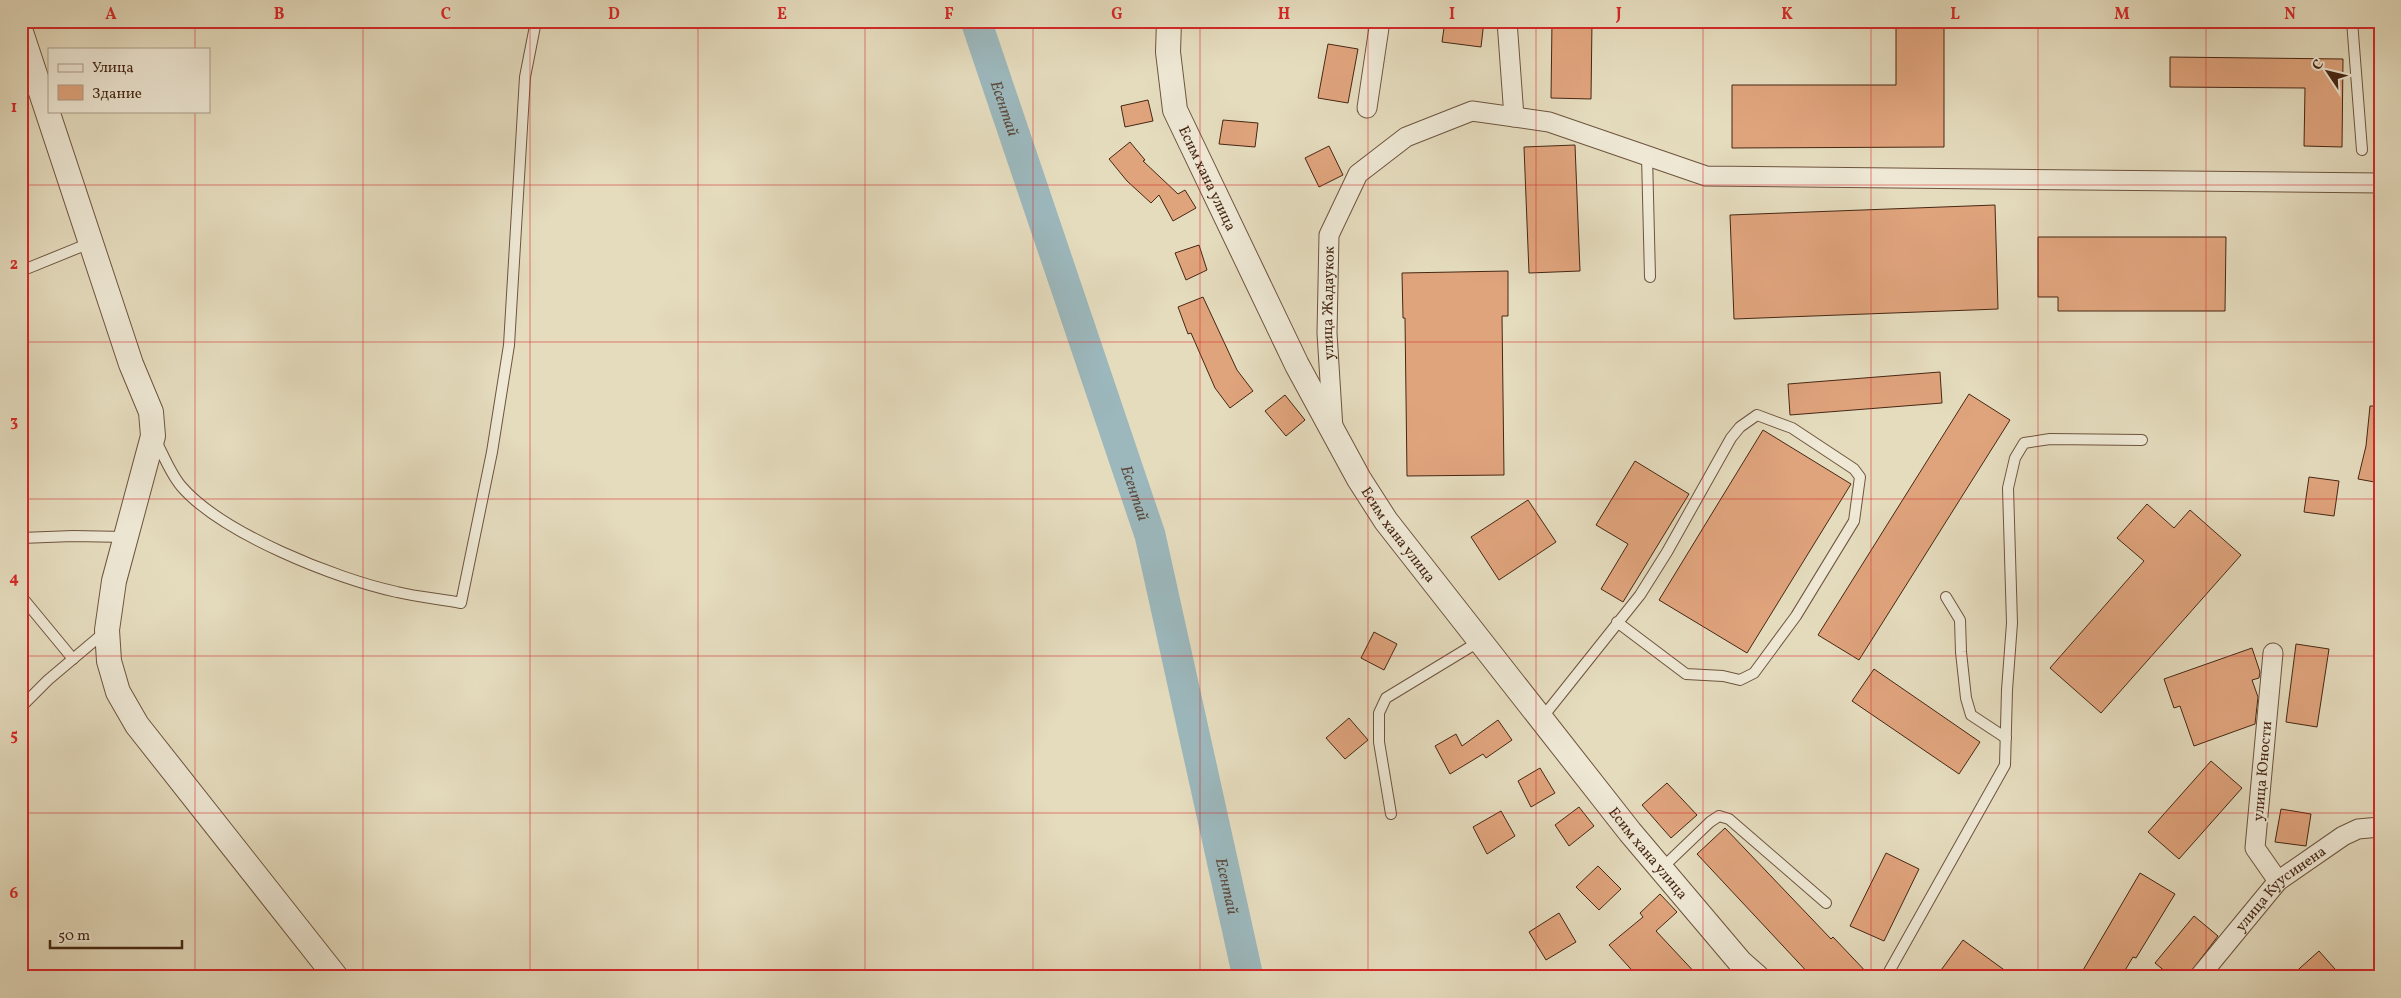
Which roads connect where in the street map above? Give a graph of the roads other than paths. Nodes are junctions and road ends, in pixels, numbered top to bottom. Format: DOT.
graph roads {
  1 [pos="536,21"];
  2 [pos="1169,21"];
  3 [pos="1380,21"];
  4 [pos="1507,21"];
  5 [pos="2352,21"];
  6 [pos="21,32"];
  7 [pos="29,82"];
  8 [pos="1367,108"];
  9 [pos="1514,117"];
  10 [pos="2362,150"];
  11 [pos="1648,156"];
  12 [pos="2380,183"];
  13 [pos="90,242"];
  14 [pos="21,271"];
  15 [pos="1650,277"];
  16 [pos="1333,432"];
  17 [pos="153,436"];
  18 [pos="2142,440"];
  19 [pos="21,538"];
  20 [pos="126,538"];
  21 [pos="21,596"];
  22 [pos="1946,598"];
  23 [pos="1618,622"];
  24 [pos="107,630"];
  25 [pos="1480,642"];
  26 [pos="2273,653"];
  27 [pos="73,659"];
  28 [pos="21,707"];
  29 [pos="1541,719"];
  30 [pos="2006,738"];
  31 [pos="1391,814"];
  32 [pos="2380,827"];
  33 [pos="1661,869"];
  34 [pos="2278,881"];
  35 [pos="1826,902"];
  36 [pos="336,977"];
  37 [pos="1757,977"];
  38 [pos="1886,977"];
  39 [pos="2198,977"];
  1 -- 17 [label="lane"];
  2 -- 16 [label="street, Есим хана улица"];
  3 -- 8 [label="street"];
  4 -- 9 [label="street"];
  5 -- 10 [label="lane"];
  6 -- 7 [label="street"];
  7 -- 13 [label="street"];
  9 -- 11 [label="street, улица Жадаукок"];
  9 -- 16 [label="street, улица Жадаукок"];
  11 -- 12 [label="street, улица Жадаукок"];
  11 -- 15 [label="lane"];
  13 -- 14 [label="lane"];
  13 -- 17 [label="street"];
  16 -- 25 [label="street, Есим хана улица"];
  17 -- 20 [label="street"];
  18 -- 30 [label="lane"];
  19 -- 20 [label="lane"];
  20 -- 24 [label="street"];
  21 -- 27 [label="lane"];
  22 -- 30 [label="lane"];
  23 -- 23 [label="lane"];
  23 -- 29 [label="lane"];
  24 -- 27 [label="lane"];
  24 -- 36 [label="street"];
  25 -- 29 [label="street, Есим хана улица"];
  25 -- 31 [label="lane"];
  26 -- 34 [label="street, улица Юности"];
  27 -- 28 [label="lane"];
  29 -- 33 [label="street, Есим хана улица"];
  30 -- 38 [label="lane"];
  32 -- 34 [label="street, улица Куусинена"];
  33 -- 35 [label="lane"];
  33 -- 37 [label="street, Есим хана улица"];
  34 -- 39 [label="street, улица Куусинена"];
}
